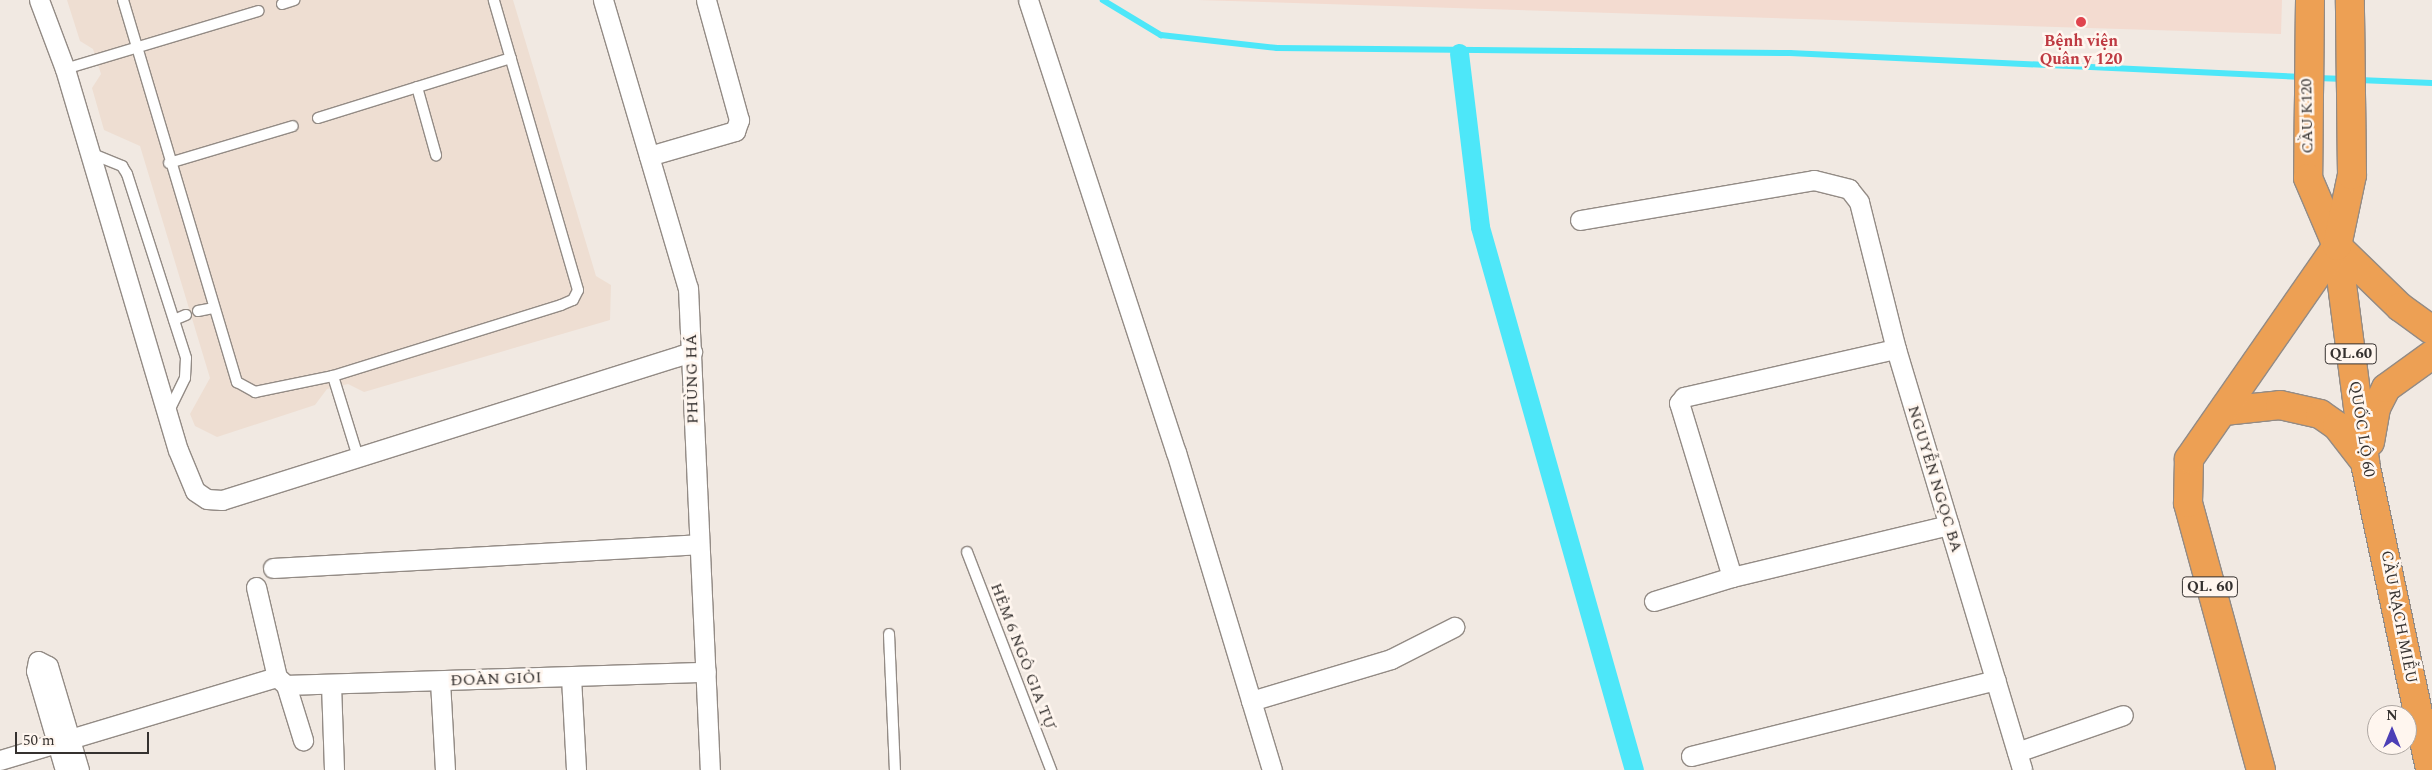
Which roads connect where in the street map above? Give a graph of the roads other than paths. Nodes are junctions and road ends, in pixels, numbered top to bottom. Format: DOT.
graph roads {
  1 [pos="39,0"];
  2 [pos="123,0"];
  3 [pos="294,0"];
  4 [pos="494,0"];
  5 [pos="603,0"];
  6 [pos="706,0"];
  7 [pos="1028,0"];
  8 [pos="2310,0"];
  9 [pos="2350,0"];
  10 [pos="282,4"];
  11 [pos="258,11"];
  12 [pos="135,48"];
  13 [pos="511,58"];
  14 [pos="65,69"];
  15 [pos="417,87"];
  16 [pos="318,118"];
  17 [pos="293,126"];
  18 [pos="90,153"];
  19 [pos="436,155"];
  20 [pos="649,156"];
  21 [pos="169,162"];
  22 [pos="1580,220"];
  23 [pos="2337,246"];
  24 [pos="213,308"];
  25 [pos="198,311"];
  26 [pos="186,315"];
  27 [pos="174,320"];
  28 [pos="2432,330"];
  29 [pos="1896,349"];
  30 [pos="692,352"];
  31 [pos="2432,355"];
  32 [pos="333,376"];
  33 [pos="2224,410"];
  34 [pos="167,414"];
  35 [pos="358,457"];
  36 [pos="2365,463"];
  37 [pos="2380,523"];
  38 [pos="1949,525"];
  39 [pos="697,544"];
  40 [pos="967,552"];
  41 [pos="273,568"];
  42 [pos="1732,577"];
  43 [pos="256,587"];
  44 [pos="1654,601"];
  45 [pos="1454,627"];
  46 [pos="889,634"];
  47 [pos="1359,659"];
  48 [pos="706,672"];
  49 [pos="571,677"];
  50 [pos="1996,680"];
  51 [pos="282,681"];
  52 [pos="440,681"];
  53 [pos="330,684"];
  54 [pos="1259,698"];
  55 [pos="2123,715"];
  56 [pos="64,740"];
  57 [pos="303,740"];
  58 [pos="1691,756"];
  59 [pos="0,760"];
  60 [pos="2019,761"];
  61 [pos="65,770"];
  62 [pos="79,770"];
  63 [pos="334,770"];
  64 [pos="445,770"];
  65 [pos="576,770"];
  66 [pos="710,770"];
  67 [pos="895,770"];
  68 [pos="1051,770"];
  69 [pos="1272,770"];
  70 [pos="2261,770"];
  71 [pos="2430,770"];
  1 -- 14 [label="street"];
  2 -- 12 [label="lane"];
  3 -- 10 [label="lane"];
  4 -- 13 [label="lane"];
  5 -- 20 [label="street, PHÙNG HÁ"];
  6 -- 20 [label="street"];
  7 -- 54 [label="street"];
  8 -- 23 [label="highway, CẦU K120 / QL.60"];
  9 -- 23 [label="highway, QL.60"];
  11 -- 12 [label="lane"];
  12 -- 14 [label="lane"];
  12 -- 21 [label="lane"];
  13 -- 15 [label="lane"];
  13 -- 32 [label="lane"];
  14 -- 18 [label="street"];
  15 -- 16 [label="lane"];
  15 -- 19 [label="lane"];
  17 -- 21 [label="lane"];
  18 -- 27 [label="lane"];
  18 -- 34 [label="street"];
  20 -- 30 [label="street, PHÙNG HÁ"];
  21 -- 24 [label="lane"];
  22 -- 29 [label="street, NGUYỄN NGỌC BA"];
  23 -- 28 [label="highway"];
  23 -- 33 [label="highway, QL. 60"];
  23 -- 36 [label="highway, QUỐC LỘ 60 / QL.60"];
  24 -- 25 [label="lane"];
  24 -- 32 [label="lane"];
  26 -- 27 [label="lane"];
  27 -- 34 [label="lane"];
  29 -- 38 [label="street, NGUYỄN NGỌC BA"];
  29 -- 42 [label="street"];
  30 -- 35 [label="street"];
  30 -- 39 [label="street, PHÙNG HÁ"];
  31 -- 36 [label="highway"];
  32 -- 35 [label="lane"];
  33 -- 36 [label="highway"];
  33 -- 70 [label="highway, QL. 60"];
  34 -- 35 [label="street"];
  36 -- 37 [label="highway, QUỐC LỘ 60 / QL.60"];
  37 -- 71 [label="highway, CẦU RẠCH MIỄU / QL.60"];
  38 -- 42 [label="street"];
  38 -- 50 [label="street, NGUYỄN NGỌC BA"];
  39 -- 41 [label="street"];
  39 -- 48 [label="street, PHÙNG HÁ"];
  40 -- 68 [label="lane, HẺM 6 NGÔ GIA TỰ"];
  42 -- 44 [label="street"];
  43 -- 51 [label="street"];
  45 -- 54 [label="street"];
  46 -- 67 [label="lane"];
  47 -- 54 [label="street"];
  48 -- 49 [label="street, ĐOÀN GIỎI"];
  48 -- 66 [label="street, PHÙNG HÁ"];
  49 -- 52 [label="street, ĐOÀN GIỎI"];
  49 -- 65 [label="street"];
  50 -- 58 [label="street"];
  50 -- 60 [label="street, NGUYỄN NGỌC BA"];
  51 -- 53 [label="street, ĐOÀN GIỎI"];
  51 -- 56 [label="street, ĐOÀN GIỎI"];
  51 -- 57 [label="street"];
  52 -- 53 [label="street, ĐOÀN GIỎI"];
  52 -- 64 [label="street"];
  53 -- 63 [label="street"];
  54 -- 69 [label="street"];
  55 -- 60 [label="street"];
  56 -- 59 [label="street, ĐOÀN GIỎI"];
  56 -- 61 [label="street"];
  56 -- 62 [label="street"];
}
